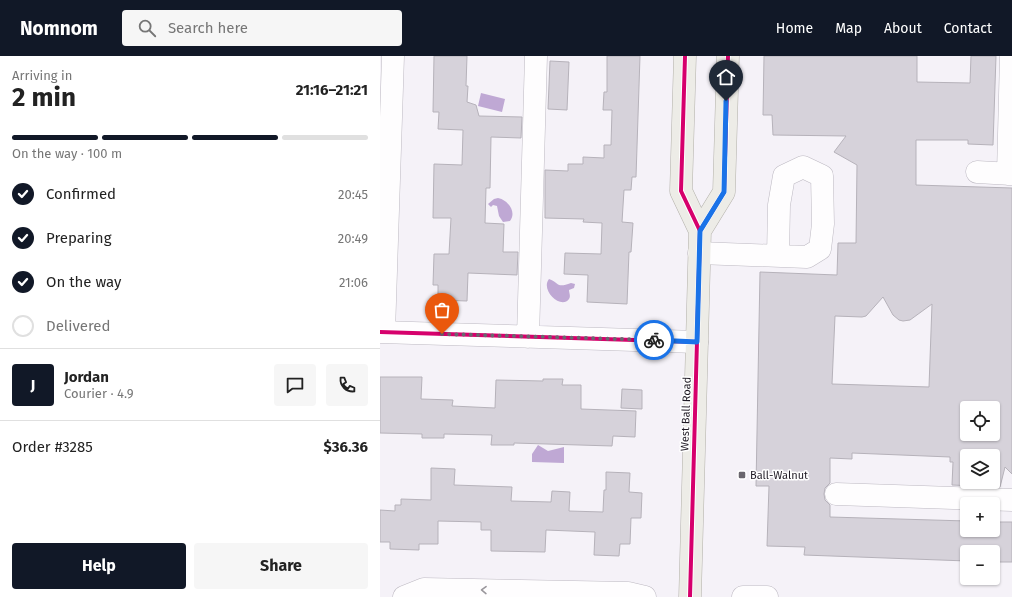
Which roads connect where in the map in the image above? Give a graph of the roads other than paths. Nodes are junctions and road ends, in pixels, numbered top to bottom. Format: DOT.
graph roads {
  1 [pos="393,56"];
  2 [pos="536,56"];
  3 [pos="685,56"];
  4 [pos="728,56"];
  5 [pos="1011,56"];
  6 [pos="977,172"];
  7 [pos="1010,174"];
  8 [pos="700,231"];
  9 [pos="699,253"];
  10 [pos="778,256"];
  11 [pos="382,332"];
  12 [pos="528,337"];
  13 [pos="697,342"];
  14 [pos="836,494"];
  15 [pos="1012,500"];
  16 [pos="404,597"];
  17 [pos="645,597"];
  18 [pos="690,597"];
  19 [pos="743,597"];
  20 [pos="767,597"];
  1 -- 11 [label="street"];
  2 -- 12 [label="street"];
  3 -- 8 [label="main road, West Ball Road"];
  4 -- 8 [label="main road, West Ball Road"];
  5 -- 7 [label="street"];
  6 -- 7 [label="street"];
  8 -- 9 [label="main road, West Ball Road"];
  9 -- 10 [label="street"];
  9 -- 13 [label="main road, West Ball Road"];
  11 -- 12 [label="street"];
  12 -- 13 [label="street"];
  13 -- 18 [label="main road, West Ball Road"];
  14 -- 15 [label="street"];
  17 -- 16 [label="street, one-way"];
  19 -- 20 [label="street"];
}
